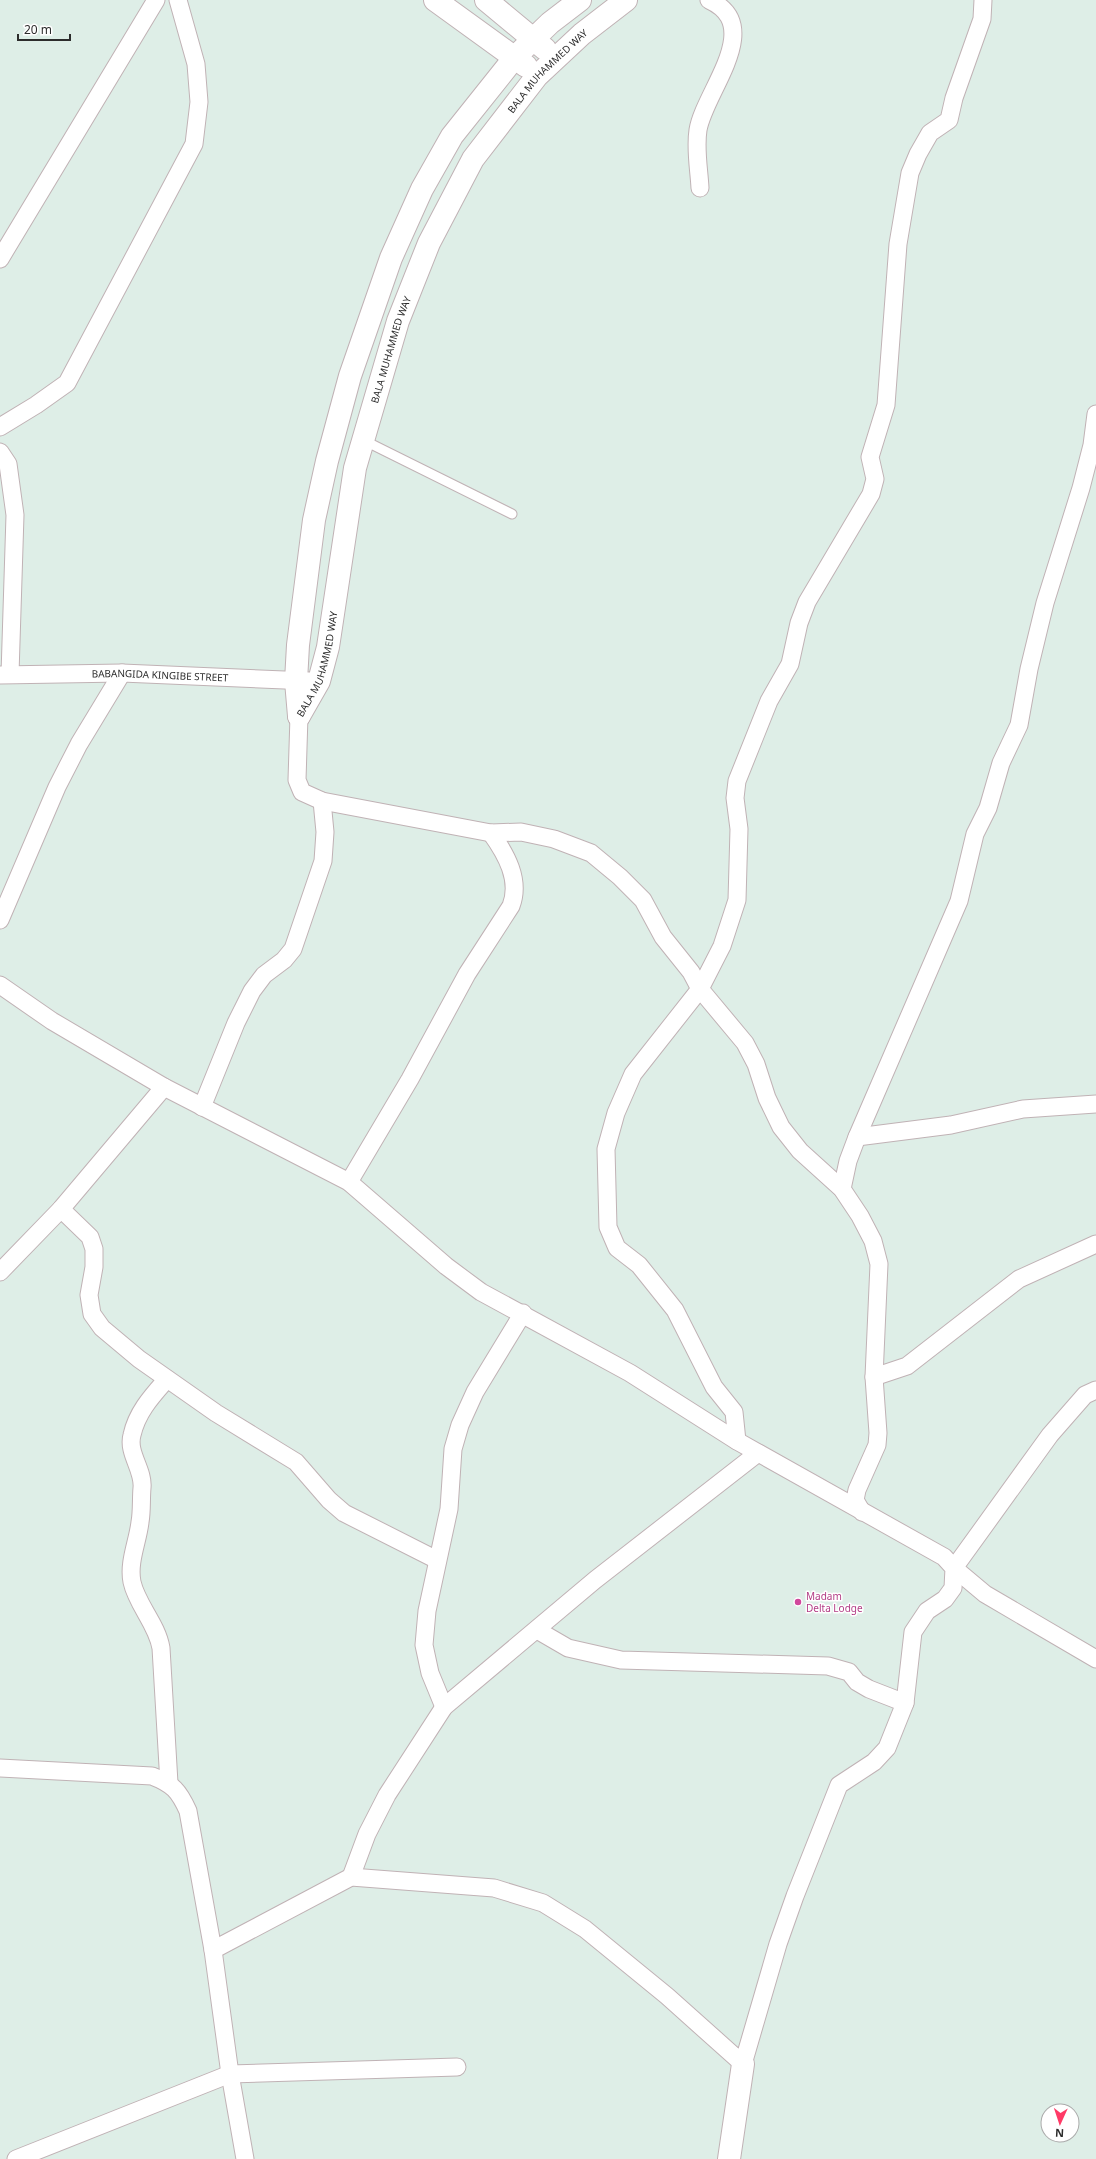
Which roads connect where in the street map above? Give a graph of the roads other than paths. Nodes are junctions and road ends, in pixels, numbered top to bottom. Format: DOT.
graph roads {
  1 [pos="156,0"];
  2 [pos="178,0"];
  3 [pos="435,0"];
  4 [pos="486,0"];
  5 [pos="580,0"];
  6 [pos="626,0"];
  7 [pos="709,0"];
  8 [pos="984,0"];
  9 [pos="534,39"];
  10 [pos="515,57"];
  11 [pos="555,58"];
  12 [pos="537,76"];
  13 [pos="700,188"];
  14 [pos="0,259"];
  15 [pos="1096,414"];
  16 [pos="0,427"];
  17 [pos="363,440"];
  18 [pos="0,452"];
  19 [pos="512,514"];
  20 [pos="122,673"];
  21 [pos="5,675"];
  22 [pos="296,681"];
  23 [pos="319,681"];
  24 [pos="299,716"];
  25 [pos="322,801"];
  26 [pos="490,833"];
  27 [pos="0,920"];
  28 [pos="0,985"];
  29 [pos="700,989"];
  30 [pos="164,1087"];
  31 [pos="1096,1104"];
  32 [pos="202,1107"];
  33 [pos="857,1137"];
  34 [pos="349,1182"];
  35 [pos="842,1189"];
  36 [pos="61,1209"];
  37 [pos="1096,1244"];
  38 [pos="0,1272"];
  39 [pos="523,1313"];
  40 [pos="874,1377"];
  41 [pos="167,1379"];
  42 [pos="1096,1390"];
  43 [pos="737,1441"];
  44 [pos="758,1453"];
  45 [pos="862,1512"];
  46 [pos="437,1560"];
  47 [pos="954,1568"];
  48 [pos="537,1630"];
  49 [pos="1096,1659"];
  50 [pos="905,1703"];
  51 [pos="444,1707"];
  52 [pos="0,1768"];
  53 [pos="169,1783"];
  54 [pos="351,1877"];
  55 [pos="213,1950"];
  56 [pos="742,2064"];
  57 [pos="457,2067"];
  58 [pos="230,2074"];
  59 [pos="16,2159"];
  60 [pos="245,2159"];
  61 [pos="730,2159"];
  1 -- 14 [label="street"];
  2 -- 16 [label="street"];
  3 -- 10 [label="street"];
  4 -- 9 [label="street"];
  5 -- 9 [label="street, BALA MUHAMMED WAY"];
  6 -- 11 [label="street, BALA MUHAMMED WAY"];
  7 -- 13 [label="street"];
  8 -- 29 [label="street"];
  9 -- 10 [label="street, BALA MUHAMMED WAY"];
  9 -- 11 [label="street"];
  10 -- 12 [label="street"];
  10 -- 22 [label="street, BALA MUHAMMED WAY"];
  11 -- 12 [label="street, BALA MUHAMMED WAY"];
  12 -- 17 [label="street, BALA MUHAMMED WAY"];
  15 -- 33 [label="street"];
  17 -- 19 [label="lane"];
  17 -- 23 [label="street, BALA MUHAMMED WAY"];
  18 -- 21 [label="street"];
  20 -- 21 [label="street, BABANGIDA KINGIBE STREET"];
  20 -- 22 [label="street, BABANGIDA KINGIBE STREET"];
  20 -- 27 [label="street"];
  22 -- 23 [label="street, BABANGIDA KINGIBE STREET"];
  22 -- 24 [label="street, BALA MUHAMMED WAY"];
  23 -- 24 [label="street, BALA MUHAMMED WAY"];
  24 -- 25 [label="street"];
  25 -- 26 [label="street"];
  25 -- 32 [label="street"];
  26 -- 29 [label="street"];
  26 -- 34 [label="street"];
  28 -- 30 [label="street"];
  29 -- 35 [label="street"];
  29 -- 43 [label="street"];
  30 -- 32 [label="street"];
  30 -- 36 [label="street"];
  31 -- 33 [label="street"];
  32 -- 34 [label="street"];
  33 -- 35 [label="street"];
  34 -- 39 [label="street"];
  35 -- 40 [label="street"];
  36 -- 38 [label="street"];
  36 -- 41 [label="street"];
  37 -- 40 [label="street"];
  39 -- 43 [label="street"];
  39 -- 46 [label="street"];
  40 -- 45 [label="street"];
  41 -- 46 [label="street"];
  41 -- 53 [label="street"];
  42 -- 47 [label="street"];
  43 -- 44 [label="street"];
  44 -- 45 [label="street"];
  44 -- 48 [label="street"];
  45 -- 47 [label="street"];
  46 -- 51 [label="street"];
  47 -- 49 [label="street"];
  47 -- 50 [label="street"];
  48 -- 50 [label="street"];
  48 -- 51 [label="street"];
  50 -- 56 [label="street"];
  51 -- 54 [label="street"];
  52 -- 53 [label="street"];
  53 -- 55 [label="street"];
  54 -- 55 [label="street"];
  54 -- 56 [label="street"];
  55 -- 58 [label="street"];
  56 -- 61 [label="street"];
  57 -- 58 [label="street"];
  58 -- 59 [label="street"];
  58 -- 60 [label="street"];
}
